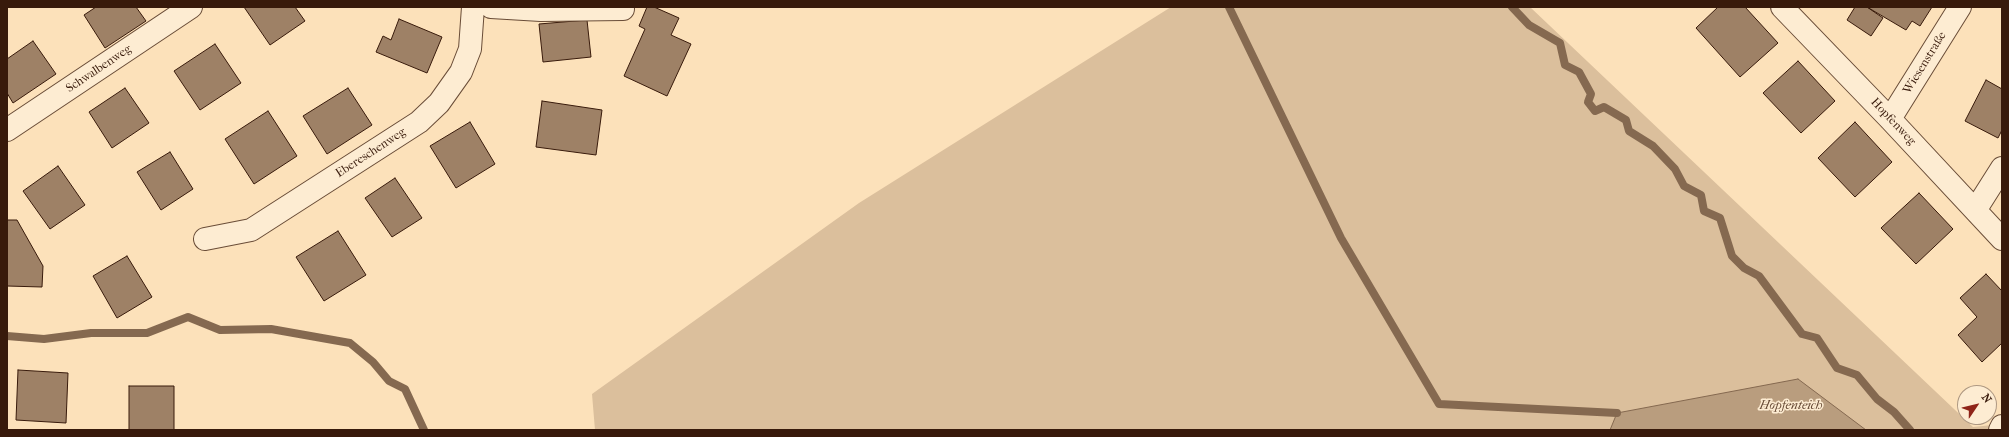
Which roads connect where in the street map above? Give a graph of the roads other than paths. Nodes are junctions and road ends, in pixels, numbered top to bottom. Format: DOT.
graph roads {
  1 [pos="191,7"];
  2 [pos="473,7"];
  3 [pos="490,7"];
  4 [pos="1782,7"];
  5 [pos="1960,7"];
  6 [pos="623,8"];
  7 [pos="1890,119"];
  8 [pos="7,130"];
  9 [pos="2002,168"];
  10 [pos="1976,209"];
  11 [pos="205,239"];
  12 [pos="2002,239"];
  13 [pos="2002,426"];
  14 [pos="2000,430"];
  1 -- 8 [label="street, Schwalbenweg"];
  2 -- 11 [label="street, Ebereschenweg"];
  3 -- 6 [label="street"];
  4 -- 7 [label="street, Hopfenweg"];
  5 -- 7 [label="street, Wiesenstraße"];
  7 -- 10 [label="street, Hopfenweg"];
  9 -- 10 [label="street"];
  10 -- 12 [label="street, Hopfenweg"];
  13 -- 14 [label="street"];
}
